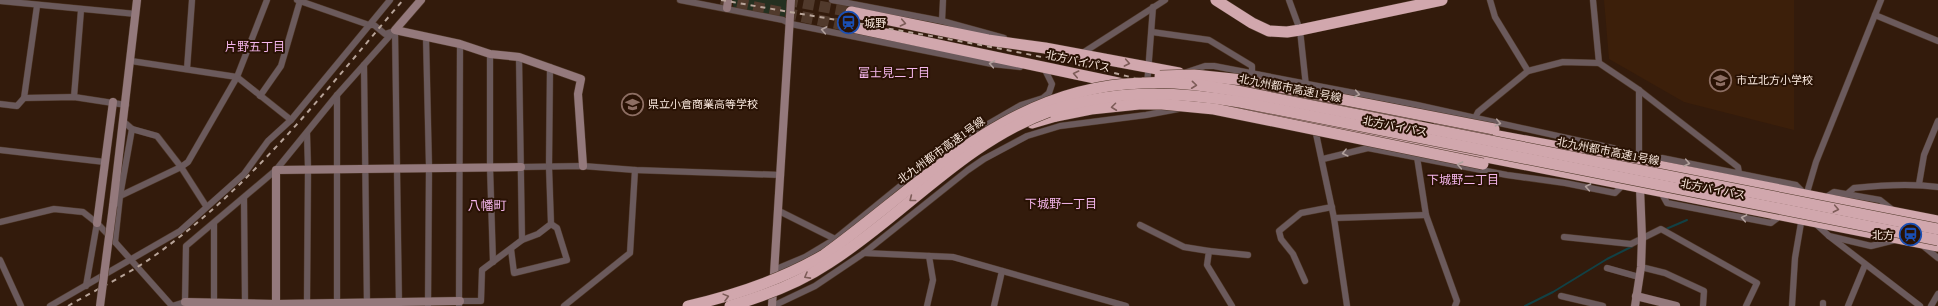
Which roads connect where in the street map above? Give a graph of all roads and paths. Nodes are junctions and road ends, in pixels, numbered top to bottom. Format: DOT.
graph roads {
  1 [pos="138,0"];
  2 [pos="192,0"];
  3 [pos="267,0"];
  4 [pos="390,0"];
  5 [pos="421,0"];
  6 [pos="680,0"];
  7 [pos="791,0"];
  8 [pos="832,0"];
  9 [pos="943,0"];
  10 [pos="1165,0"];
  11 [pos="1216,0"];
  12 [pos="1289,0"];
  13 [pos="1442,0"];
  14 [pos="1490,0"];
  15 [pos="1593,0"];
  16 [pos="1881,0"];
  17 [pos="0,1"];
  18 [pos="299,1"];
  19 [pos="728,4"];
  20 [pos="37,6"];
  21 [pos="1153,8"];
  22 [pos="81,10"];
  23 [pos="851,12"];
  24 [pos="136,14"];
  25 [pos="1875,15"];
  26 [pos="942,21"];
  27 [pos="791,24"];
  28 [pos="369,25"];
  29 [pos="848,26"];
  30 [pos="395,30"];
  31 [pos="1300,30"];
  32 [pos="1152,32"];
  33 [pos="426,37"];
  34 [pos="1938,41"];
  35 [pos="460,44"];
  36 [pos="1045,48"];
  37 [pos="490,54"];
  38 [pos="1081,54"];
  39 [pos="519,56"];
  40 [pos="132,60"];
  41 [pos="1599,64"];
  42 [pos="364,65"];
  43 [pos="550,67"];
  44 [pos="1148,67"];
  45 [pos="1045,68"];
  46 [pos="187,69"];
  47 [pos="1528,71"];
  48 [pos="1252,73"];
  49 [pos="1183,74"];
  50 [pos="237,77"];
  51 [pos="1305,84"];
  52 [pos="1146,89"];
  53 [pos="1639,90"];
  54 [pos="336,95"];
  55 [pos="260,96"];
  56 [pos="74,97"];
  57 [pos="24,98"];
  58 [pos="1309,99"];
  59 [pos="113,102"];
  60 [pos="1046,102"];
  61 [pos="1211,103"];
  62 [pos="0,104"];
  63 [pos="126,104"];
  64 [pos="1146,115"];
  65 [pos="1475,118"];
  66 [pos="291,120"];
  67 [pos="1938,121"];
  68 [pos="124,122"];
  69 [pos="1314,123"];
  70 [pos="132,129"];
  71 [pos="307,133"];
  72 [pos="0,150"];
  73 [pos="1607,156"];
  74 [pos="1417,157"];
  75 [pos="1323,159"];
  76 [pos="1624,160"];
  77 [pos="105,162"];
  78 [pos="1639,163"];
  79 [pos="1650,165"];
  80 [pos="582,166"];
  81 [pos="181,167"];
  82 [pos="429,167"];
  83 [pos="461,167"];
  84 [pos="490,167"];
  85 [pos="521,167"];
  86 [pos="549,167"];
  87 [pos="336,168"];
  88 [pos="365,168"];
  89 [pos="397,168"];
  90 [pos="308,169"];
  91 [pos="276,170"];
  92 [pos="635,170"];
  93 [pos="1548,170"];
  94 [pos="1739,173"];
  95 [pos="781,175"];
  96 [pos="943,175"];
  97 [pos="1919,184"];
  98 [pos="1623,185"];
  99 [pos="1938,187"];
  100 [pos="1640,188"];
  101 [pos="1847,194"];
  102 [pos="1806,195"];
  103 [pos="120,196"];
  104 [pos="244,198"];
  105 [pos="1823,198"];
  106 [pos="206,206"];
  107 [pos="1332,207"];
  108 [pos="779,211"];
  109 [pos="1895,212"];
  110 [pos="1426,215"];
  111 [pos="1334,218"];
  112 [pos="1802,220"];
  113 [pos="1938,221"];
  114 [pos="0,222"];
  115 [pos="97,223"];
  116 [pos="214,223"];
  117 [pos="1815,223"];
  118 [pos="551,224"];
  119 [pos="1140,225"];
  120 [pos="1938,229"];
  121 [pos="1829,236"];
  122 [pos="1564,237"];
  123 [pos="1642,238"];
  124 [pos="835,239"];
  125 [pos="1900,239"];
  126 [pos="522,240"];
  127 [pos="1938,240"];
  128 [pos="115,242"];
  129 [pos="1919,242"];
  130 [pos="1938,246"];
  131 [pos="511,249"];
  132 [pos="1209,251"];
  133 [pos="864,254"];
  134 [pos="1248,255"];
  135 [pos="929,256"];
  136 [pos="1938,258"];
  137 [pos="0,260"];
  138 [pos="130,260"];
  139 [pos="493,262"];
  140 [pos="1866,265"];
  141 [pos="1641,267"];
  142 [pos="1607,268"];
  143 [pos="774,270"];
  144 [pos="1002,271"];
  145 [pos="1639,277"];
  146 [pos="1306,281"];
  147 [pos="86,286"];
  148 [pos="1938,294"];
  149 [pos="1561,296"];
  150 [pos="1636,296"];
  151 [pos="185,302"];
  152 [pos="214,303"];
  153 [pos="245,303"];
  154 [pos="307,303"];
  155 [pos="460,303"];
  156 [pos="276,304"];
  157 [pos="337,304"];
  158 [pos="367,304"];
  159 [pos="399,304"];
  160 [pos="428,304"];
  161 [pos="21,306"];
  162 [pos="50,306"];
  163 [pos="100,306"];
  164 [pos="564,306"];
  165 [pos="688,306"];
  166 [pos="730,306"];
  167 [pos="772,306"];
  168 [pos="927,306"];
  169 [pos="994,306"];
  170 [pos="1126,306"];
  171 [pos="1232,306"];
  172 [pos="1347,306"];
  173 [pos="1455,306"];
  174 [pos="1603,306"];
  175 [pos="1635,306"];
  176 [pos="1676,306"];
  177 [pos="1703,306"];
  178 [pos="1746,306"];
  179 [pos="1792,306"];
  180 [pos="1848,306"];
  181 [pos="1920,306"];
  182 [pos="1931,306"];
  1 -- 24 [label="street"];
  2 -- 46 [label="street"];
  3 -- 50 [label="street"];
  4 -- 28 [label="street"];
  5 -- 30 [label="street"];
  6 -- 19 [label="street"];
  7 -- 27 [label="street"];
  8 -- 26 [label="street"];
  9 -- 26 [label="street"];
  10 -- 21 [label="street"];
  11 -- 31 [label="highway"];
  12 -- 31 [label="street"];
  13 -- 31 [label="highway"];
  14 -- 47 [label="street"];
  15 -- 41 [label="street"];
  16 -- 25 [label="street"];
  17 -- 20 [label="street"];
  18 -- 28 [label="street"];
  18 -- 55 [label="street"];
  19 -- 27 [label="street"];
  20 -- 22 [label="street"];
  20 -- 57 [label="street"];
  21 -- 32 [label="street"];
  21 -- 38 [label="street"];
  22 -- 24 [label="street"];
  22 -- 56 [label="street"];
  23 -- 36 [label="highway, 北方バイパス, one-way"];
  24 -- 40 [label="street"];
  25 -- 34 [label="street"];
  25 -- 102 [label="street"];
  26 -- 36 [label="street"];
  45 -- 27 [label="street, one-way"];
  27 -- 95 [label="street"];
  28 -- 30 [label="street"];
  28 -- 66 [label="street"];
  29 -- 45 [label="highway, 北方バイパス"];
  30 -- 33 [label="street"];
  30 -- 42 [label="street"];
  30 -- 89 [label="street"];
  31 -- 51 [label="street"];
  32 -- 44 [label="street"];
  32 -- 48 [label="street"];
  33 -- 35 [label="street"];
  33 -- 82 [label="street"];
  35 -- 37 [label="street"];
  35 -- 83 [label="street"];
  36 -- 38 [label="highway, 北方バイパス"];
  37 -- 39 [label="street"];
  37 -- 84 [label="street"];
  38 -- 44 [label="highway, 北方バイパス, one-way"];
  39 -- 43 [label="street"];
  39 -- 85 [label="street"];
  40 -- 46 [label="street"];
  40 -- 63 [label="street"];
  41 -- 47 [label="street"];
  41 -- 53 [label="street"];
  42 -- 54 [label="street"];
  42 -- 88 [label="street"];
  43 -- 80 [label="street"];
  43 -- 86 [label="street"];
  44 -- 49 [label="highway, 北方バイパス"];
  44 -- 52 [label="street"];
  52 -- 45 [label="highway, 北方バイパス, one-way"];
  45 -- 124 [label="street"];
  46 -- 50 [label="street"];
  47 -- 65 [label="street"];
  48 -- 49 [label="street"];
  48 -- 51 [label="street"];
  49 -- 58 [label="highway, 北方バイパス"];
  50 -- 55 [label="street"];
  50 -- 81 [label="street"];
  51 -- 58 [label="street"];
  51 -- 65 [label="street, one-way"];
  52 -- 61 [label="highway, 北方バイパス"];
  52 -- 64 [label="street"];
  53 -- 78 [label="street"];
  53 -- 94 [label="street"];
  54 -- 71 [label="street"];
  54 -- 87 [label="street"];
  55 -- 66 [label="street"];
  56 -- 57 [label="street"];
  56 -- 59 [label="street"];
  57 -- 62 [label="street"];
  58 -- 69 [label="street"];
  58 -- 73 [label="highway, 北方バイパス"];
  59 -- 63 [label="street"];
  59 -- 77 [label="street"];
  60 -- 73 [label="highway, bridge"];
  60 -- 120 [label="highway, 北九州都市高速1号線, one-way, bridge"];
  165 -- 60 [label="highway, 北九州都市高速1号線, one-way, bridge"];
  61 -- 64 [label="street"];
  61 -- 69 [label="highway, 北方バイパス"];
  63 -- 68 [label="street"];
  64 -- 133 [label="street"];
  65 -- 76 [label="street, one-way"];
  66 -- 106 [label="street"];
  67 -- 97 [label="street"];
  68 -- 70 [label="street"];
  68 -- 163 [label="street, bridge"];
  69 -- 75 [label="street"];
  69 -- 93 [label="highway, 北方バイパス"];
  70 -- 81 [label="street"];
  70 -- 103 [label="street"];
  71 -- 90 [label="street"];
  71 -- 91 [label="street"];
  72 -- 77 [label="street"];
  73 -- 76 [label="highway, 北方バイパス"];
  74 -- 75 [label="street, one-way"];
  98 -- 74 [label="street, one-way"];
  74 -- 110 [label="street"];
  75 -- 107 [label="street"];
  76 -- 78 [label="highway, 北方バイパス"];
  77 -- 115 [label="street"];
  78 -- 79 [label="highway, 北方バイパス"];
  78 -- 100 [label="street"];
  79 -- 94 [label="street, one-way"];
  79 -- 102 [label="highway, 北方バイパス"];
  80 -- 86 [label="street"];
  80 -- 92 [label="street"];
  81 -- 103 [label="street"];
  81 -- 106 [label="street"];
  82 -- 83 [label="street"];
  82 -- 89 [label="street"];
  82 -- 160 [label="street"];
  83 -- 84 [label="street"];
  83 -- 155 [label="street"];
  84 -- 85 [label="street"];
  84 -- 139 [label="street"];
  85 -- 86 [label="street"];
  85 -- 126 [label="street"];
  86 -- 118 [label="street"];
  87 -- 88 [label="street"];
  87 -- 90 [label="street"];
  87 -- 157 [label="street"];
  88 -- 89 [label="street"];
  88 -- 158 [label="street"];
  89 -- 159 [label="street"];
  90 -- 91 [label="street"];
  90 -- 154 [label="street"];
  91 -- 104 [label="street"];
  91 -- 156 [label="street"];
  92 -- 95 [label="street"];
  92 -- 164 [label="street"];
  93 -- 96 [label="highway, one-way, bridge"];
  93 -- 98 [label="highway, 北方バイパス"];
  94 -- 102 [label="street"];
  95 -- 108 [label="street"];
  96 -- 127 [label="highway, 北九州都市高速1号線, bridge"];
  96 -- 166 [label="highway, 北九州都市高速1号線, one-way, bridge"];
  97 -- 99 [label="street"];
  97 -- 101 [label="street"];
  98 -- 100 [label="highway, 北方バイパス"];
  112 -- 100 [label="highway, 北方バイパス, one-way"];
  100 -- 123 [label="street"];
  101 -- 105 [label="street"];
  101 -- 109 [label="street"];
  102 -- 105 [label="highway, 北方バイパス"];
  102 -- 112 [label="street"];
  103 -- 128 [label="street"];
  104 -- 116 [label="street"];
  104 -- 153 [label="street"];
  105 -- 109 [label="highway, 北方バイパス"];
  106 -- 138 [label="street"];
  107 -- 111 [label="street"];
  107 -- 146 [label="street"];
  108 -- 124 [label="street"];
  108 -- 143 [label="street"];
  109 -- 113 [label="highway, 北方バイパス"];
  110 -- 111 [label="street"];
  110 -- 173 [label="street"];
  111 -- 172 [label="street"];
  112 -- 117 [label="highway, 北方バイパス"];
  112 -- 179 [label="street"];
  114 -- 115 [label="street"];
  115 -- 128 [label="street"];
  115 -- 147 [label="street"];
  116 -- 151 [label="street"];
  116 -- 152 [label="street"];
  117 -- 121 [label="street"];
  117 -- 125 [label="highway, 北方バイパス"];
  118 -- 126 [label="street"];
  118 -- 131 [label="street"];
  119 -- 132 [label="street"];
  121 -- 125 [label="street"];
  121 -- 140 [label="street"];
  122 -- 123 [label="street"];
  123 -- 141 [label="street"];
  123 -- 178 [label="street"];
  124 -- 143 [label="street"];
  125 -- 129 [label="highway, 北方バイパス"];
  126 -- 131 [label="street"];
  128 -- 138 [label="street"];
  129 -- 130 [label="highway, 北方バイパス"];
  129 -- 136 [label="street"];
  131 -- 139 [label="street"];
  132 -- 134 [label="street"];
  132 -- 171 [label="street"];
  133 -- 135 [label="street"];
  133 -- 167 [label="street"];
  135 -- 144 [label="street"];
  135 -- 168 [label="street"];
  137 -- 161 [label="street"];
  138 -- 147 [label="street"];
  138 -- 151 [label="street"];
  139 -- 155 [label="street"];
  140 -- 180 [label="street"];
  140 -- 181 [label="street"];
  141 -- 145 [label="street"];
  141 -- 177 [label="street"];
  142 -- 145 [label="street"];
  143 -- 167 [label="street"];
  144 -- 169 [label="street"];
  144 -- 170 [label="street"];
  145 -- 150 [label="street"];
  147 -- 162 [label="street"];
  148 -- 182 [label="street"];
  149 -- 174 [label="street"];
  150 -- 175 [label="street"];
  150 -- 176 [label="street"];
  151 -- 152 [label="street"];
  152 -- 153 [label="street"];
  153 -- 156 [label="street"];
  154 -- 156 [label="street"];
  154 -- 157 [label="street"];
  155 -- 160 [label="street"];
  157 -- 158 [label="street"];
  158 -- 159 [label="street"];
  159 -- 160 [label="street"];
}
